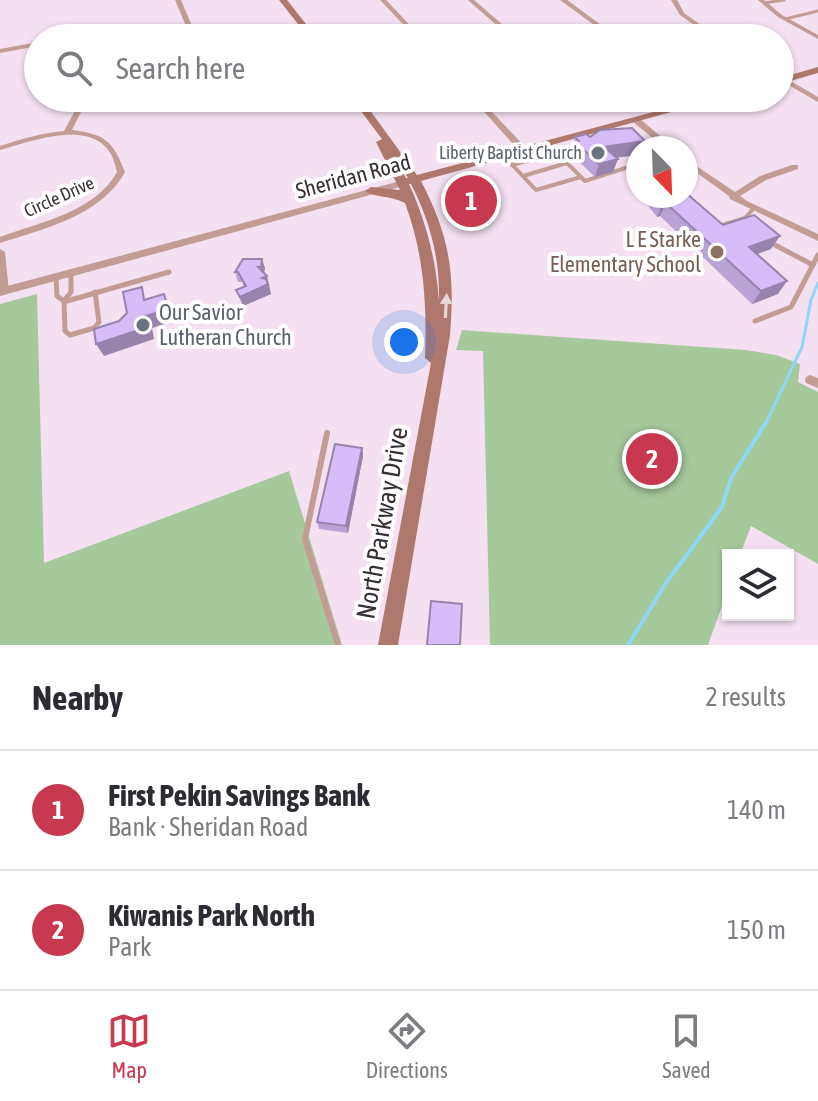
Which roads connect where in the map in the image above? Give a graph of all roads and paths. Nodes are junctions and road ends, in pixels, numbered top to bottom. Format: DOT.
graph roads {
  1 [pos="178,0"];
  2 [pos="283,0"];
  3 [pos="383,0"];
  4 [pos="471,0"];
  5 [pos="563,0"];
  6 [pos="674,0"];
  7 [pos="784,0"];
  8 [pos="762,1"];
  9 [pos="818,11"];
  10 [pos="785,19"];
  11 [pos="188,24"];
  12 [pos="302,24"];
  13 [pos="406,24"];
  14 [pos="499,24"];
  15 [pos="596,24"];
  16 [pos="695,24"];
  17 [pos="794,24"];
  18 [pos="794,24"];
  19 [pos="818,29"];
  20 [pos="808,32"];
  21 [pos="818,37"];
  22 [pos="24,47"];
  23 [pos="0,51"];
  24 [pos="818,70"];
  25 [pos="794,76"];
  26 [pos="794,86"];
  27 [pos="818,100"];
  28 [pos="78,112"];
  29 [pos="365,112"];
  30 [pos="488,112"];
  31 [pos="665,112"];
  32 [pos="636,120"];
  33 [pos="67,132"];
  34 [pos="655,136"];
  35 [pos="583,144"];
  36 [pos="0,148"];
  37 [pos="551,148"];
  38 [pos="523,150"];
  39 [pos="503,155"];
  40 [pos="567,163"];
  41 [pos="400,164"];
  42 [pos="512,165"];
  43 [pos="795,167"];
  44 [pos="626,168"];
  45 [pos="698,170"];
  46 [pos="447,171"];
  47 [pos="523,176"];
  48 [pos="581,177"];
  49 [pos="410,181"];
  50 [pos="371,191"];
  51 [pos="733,197"];
  52 [pos="420,202"];
  53 [pos="754,208"];
  54 [pos="745,218"];
  55 [pos="752,225"];
  56 [pos="717,227"];
  57 [pos="0,228"];
  58 [pos="0,237"];
  59 [pos="818,238"];
  60 [pos="769,241"];
  61 [pos="0,252"];
  62 [pos="818,255"];
  63 [pos="813,265"];
  64 [pos="169,272"];
  65 [pos="71,273"];
  66 [pos="56,277"];
  67 [pos="2,291"];
  68 [pos="95,292"];
  69 [pos="64,301"];
  70 [pos="755,321"];
  71 [pos="327,433"];
  72 [pos="338,645"];
  73 [pos="388,645"];
  1 -- 11 [label="street"];
  2 -- 12 [label="main road"];
  3 -- 13 [label="street"];
  4 -- 14 [label="street"];
  5 -- 15 [label="street"];
  6 -- 16 [label="street"];
  7 -- 8 [label="lane"];
  8 -- 10 [label="street"];
  9 -- 10 [label="lane"];
  10 -- 17 [label="street"];
  18 -- 20 [label="street"];
  19 -- 20 [label="lane"];
  20 -- 21 [label="street"];
  22 -- 23 [label="street"];
  24 -- 25 [label="main road"];
  26 -- 27 [label="street"];
  28 -- 33 [label="street"];
  29 -- 41 [label="main road, North Parkway Drive"];
  30 -- 38 [label="street"];
  31 -- 32 [label="main road, Sheridan Road"];
  32 -- 34 [label="street"];
  32 -- 37 [label="main road, Sheridan Road"];
  33 -- 36 [label="street"];
  33 -- 58 [label="street, Circle Drive"];
  35 -- 37 [label="lane"];
  37 -- 38 [label="main road, Sheridan Road"];
  37 -- 40 [label="lane"];
  37 -- 42 [label="lane"];
  38 -- 39 [label="main road, Sheridan Road"];
  39 -- 42 [label="lane"];
  39 -- 46 [label="main road, Sheridan Road"];
  40 -- 47 [label="lane"];
  40 -- 48 [label="lane"];
  41 -- 46 [label="main road"];
  41 -- 49 [label="main road, North Parkway Drive"];
  41 -- 50 [label="main road"];
  42 -- 47 [label="lane"];
  43 -- 51 [label="street"];
  44 -- 48 [label="lane"];
  45 -- 51 [label="street"];
  46 -- 49 [label="main road, Sheridan Road"];
  46 -- 52 [label="main road"];
  47 -- 48 [label="lane"];
  49 -- 50 [label="street, Sheridan Road"];
  49 -- 52 [label="main road, North Parkway Drive"];
  50 -- 52 [label="main road"];
  50 -- 65 [label="street, Sheridan Road"];
  51 -- 53 [label="street"];
  52 -- 73 [label="main road, North Parkway Drive"];
  53 -- 54 [label="lane"];
  53 -- 59 [label="street"];
  54 -- 55 [label="lane"];
  54 -- 56 [label="lane"];
  57 -- 58 [label="street"];
  60 -- 63 [label="lane"];
  61 -- 67 [label="street"];
  62 -- 63 [label="lane"];
  63 -- 70 [label="lane"];
  64 -- 68 [label="lane"];
  65 -- 66 [label="street, Sheridan Road"];
  65 -- 69 [label="lane"];
  66 -- 67 [label="street, Sheridan Road"];
  66 -- 69 [label="lane"];
  68 -- 69 [label="lane"];
  68 -- 69 [label="lane"];
  71 -- 72 [label="lane"];
}
